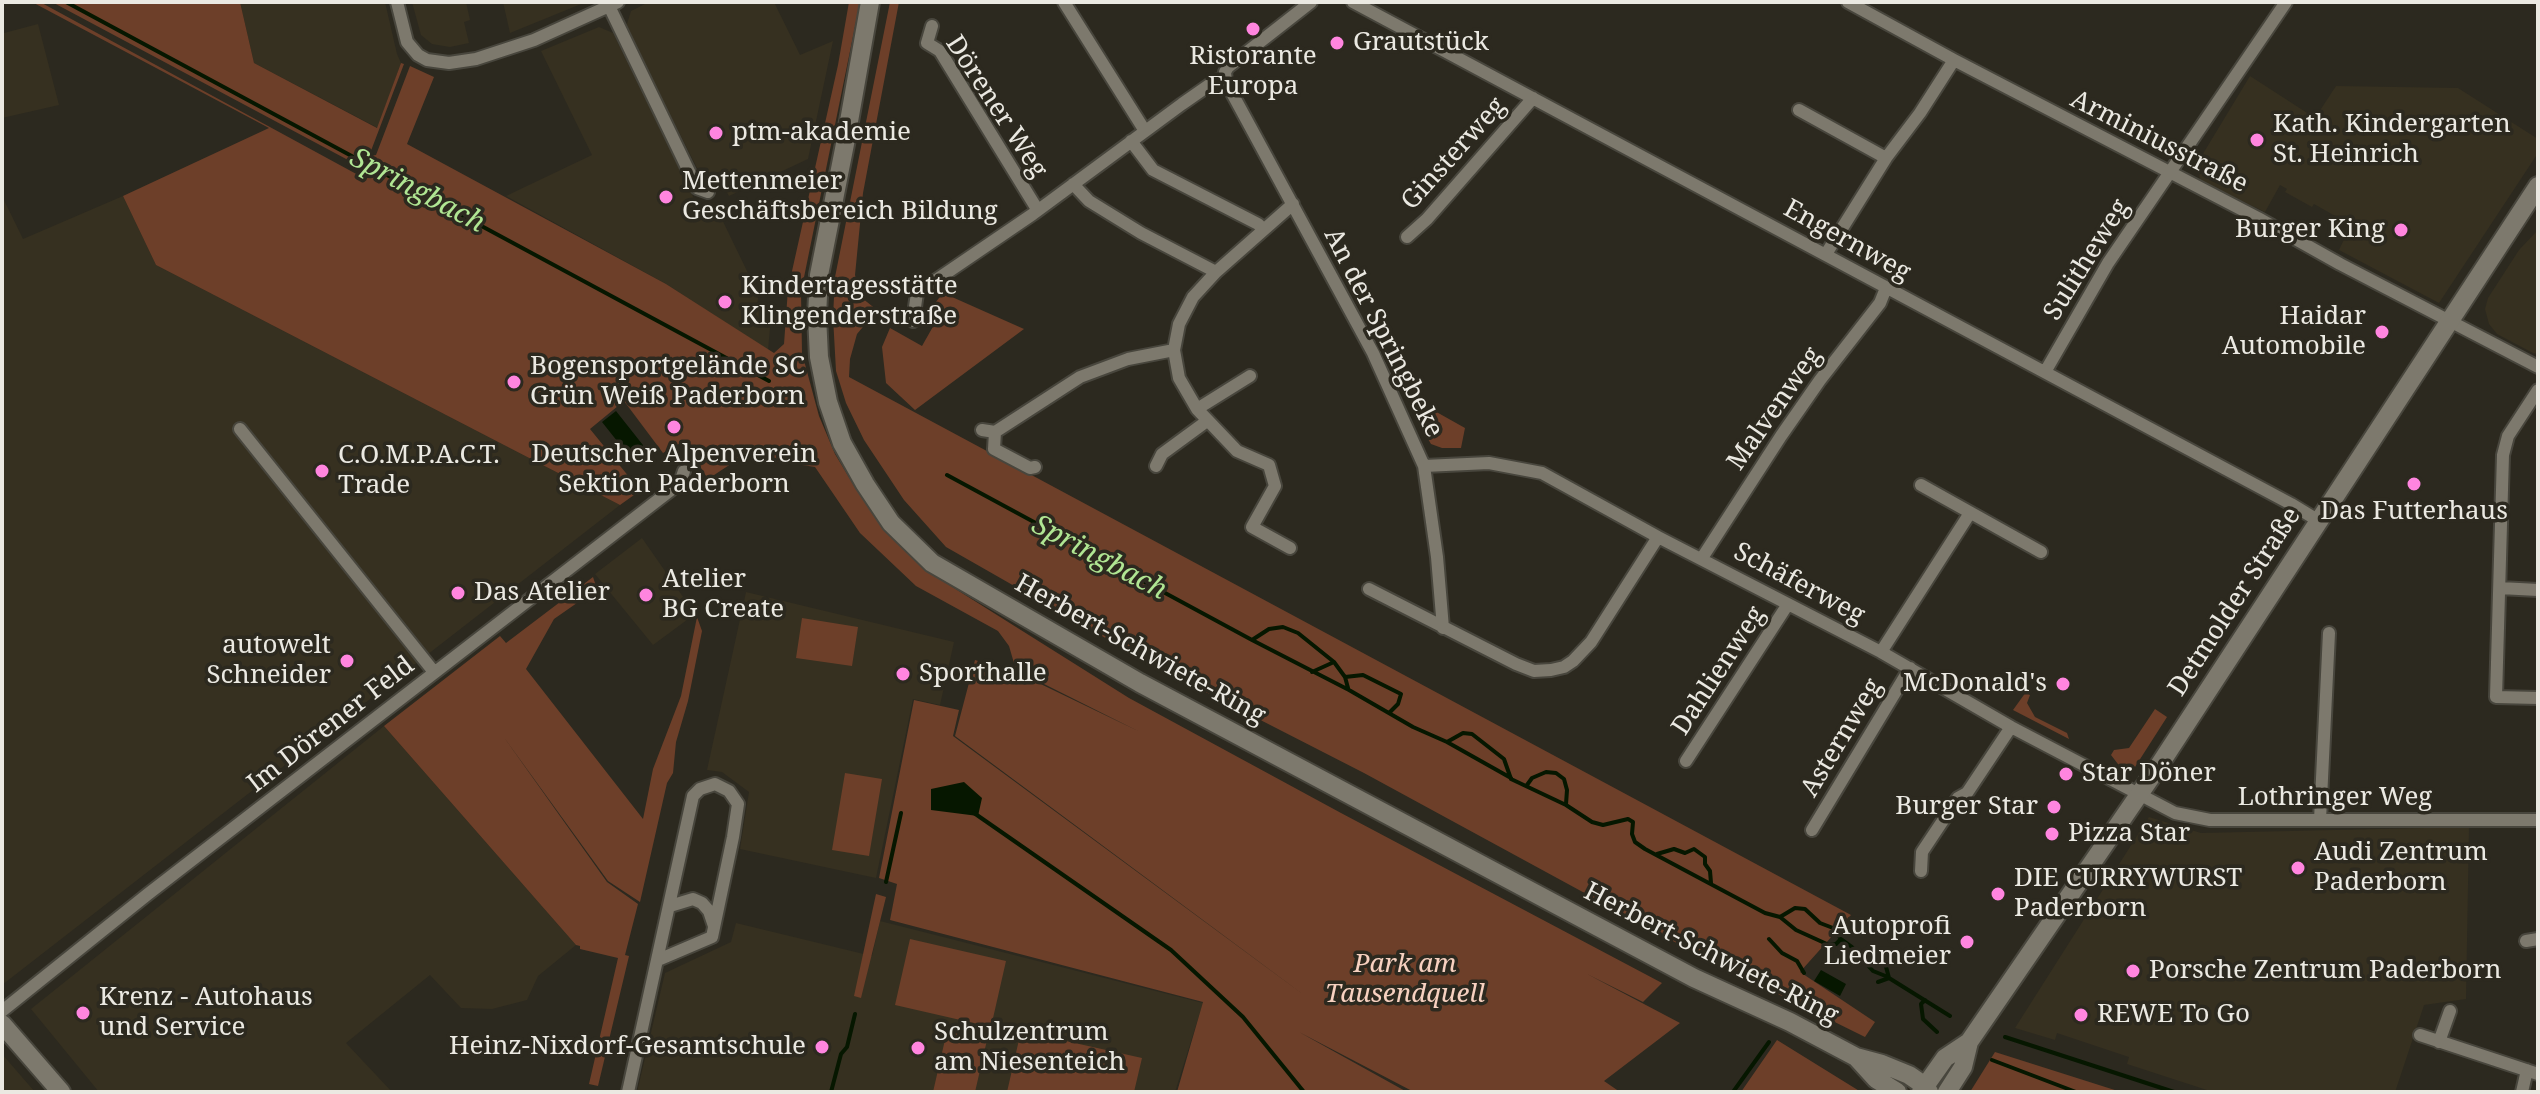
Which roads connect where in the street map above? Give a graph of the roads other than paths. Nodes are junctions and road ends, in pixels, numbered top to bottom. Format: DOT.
graph roads {
  1 [pos="397,2"];
  2 [pos="870,2"];
  3 [pos="1064,2"];
  4 [pos="1311,2"];
  5 [pos="1353,2"];
  6 [pos="1848,2"];
  7 [pos="2286,2"];
  8 [pos="613,4"];
  9 [pos="932,26"];
  10 [pos="1954,60"];
  11 [pos="1225,78"];
  12 [pos="1533,98"];
  13 [pos="1799,110"];
  14 [pos="1145,131"];
  15 [pos="1131,141"];
  16 [pos="1886,158"];
  17 [pos="2169,172"];
  18 [pos="1073,184"];
  19 [pos="2538,186"];
  20 [pos="708,192"];
  21 [pos="1293,204"];
  22 [pos="1037,209"];
  23 [pos="1263,229"];
  24 [pos="1407,237"];
  25 [pos="1826,254"];
  26 [pos="1216,272"];
  27 [pos="1886,288"];
  28 [pos="2450,320"];
  29 [pos="913,321"];
  30 [pos="1174,350"];
  31 [pos="2538,367"];
  32 [pos="2045,372"];
  33 [pos="1250,376"];
  34 [pos="2538,390"];
  35 [pos="1197,409"];
  36 [pos="1207,421"];
  37 [pos="240,429"];
  38 [pos="1156,466"];
  39 [pos="1424,466"];
  40 [pos="1035,467"];
  41 [pos="684,471"];
  42 [pos="1921,485"];
  43 [pos="1970,513"];
  44 [pos="2319,521"];
  45 [pos="1658,537"];
  46 [pos="1290,548"];
  47 [pos="2041,552"];
  48 [pos="1702,558"];
  49 [pos="2500,588"];
  50 [pos="1369,589"];
  51 [pos="2538,590"];
  52 [pos="1788,604"];
  53 [pos="1443,628"];
  54 [pos="2329,633"];
  55 [pos="1881,652"];
  56 [pos="1910,668"];
  57 [pos="434,672"];
  58 [pos="2538,698"];
  59 [pos="2011,727"];
  60 [pos="1686,761"];
  61 [pos="2139,794"];
  62 [pos="2320,820"];
  63 [pos="2538,820"];
  64 [pos="1812,830"];
  65 [pos="1921,871"];
  66 [pos="670,906"];
  67 [pos="715,929"];
  68 [pos="658,960"];
  69 [pos="2,1011"];
  70 [pos="2450,1011"];
  71 [pos="2,1024"];
  72 [pos="2420,1035"];
  73 [pos="1969,1042"];
  74 [pos="2439,1042"];
  75 [pos="1856,1057"];
  76 [pos="2533,1072"];
  77 [pos="1880,1085"];
  78 [pos="1925,1090"];
  79 [pos="61,1092"];
  80 [pos="628,1092"];
  81 [pos="1897,1092"];
  82 [pos="1947,1092"];
  83 [pos="2522,1092"];
  1 -- 8 [label="street"];
  2 -- 75 [label="main road, Herbert-Schwiete-Ring"];
  3 -- 14 [label="street"];
  4 -- 11 [label="street, Dörener Weg"];
  5 -- 12 [label="street, Engernweg"];
  6 -- 10 [label="street, Arminiusstraße"];
  7 -- 17 [label="street, Sulitheweg"];
  8 -- 20 [label="street"];
  9 -- 22 [label="street, Dörener Weg"];
  10 -- 16 [label="street"];
  10 -- 17 [label="street, Arminiusstraße"];
  11 -- 14 [label="street, Dörener Weg"];
  11 -- 21 [label="street, An der Springbeke"];
  12 -- 24 [label="street, Ginsterweg"];
  12 -- 25 [label="street, Engernweg"];
  13 -- 16 [label="street"];
  14 -- 15 [label="street, Dörener Weg"];
  15 -- 18 [label="street, Dörener Weg"];
  15 -- 23 [label="street"];
  16 -- 25 [label="street"];
  17 -- 28 [label="street, Arminiusstraße"];
  17 -- 32 [label="street, Sulitheweg"];
  18 -- 22 [label="street, Dörener Weg"];
  18 -- 26 [label="street, Dörener Weg"];
  19 -- 28 [label="main road, Detmolder Straße"];
  21 -- 23 [label="street"];
  21 -- 39 [label="street, An der Springbeke"];
  22 -- 29 [label="street, Dörener Weg"];
  23 -- 26 [label="street"];
  25 -- 27 [label="street, Engernweg"];
  26 -- 30 [label="street"];
  27 -- 32 [label="street, Engernweg"];
  27 -- 48 [label="street, Malvenweg"];
  28 -- 31 [label="street, Arminiusstraße"];
  28 -- 44 [label="main road, Detmolder Straße"];
  30 -- 35 [label="street"];
  30 -- 40 [label="street"];
  32 -- 44 [label="street, Engernweg"];
  33 -- 35 [label="street"];
  34 -- 49 [label="street"];
  35 -- 36 [label="street"];
  36 -- 38 [label="street"];
  36 -- 46 [label="street"];
  37 -- 57 [label="street"];
  39 -- 45 [label="street, Schäferweg"];
  39 -- 53 [label="street, An der Springbeke"];
  41 -- 57 [label="street, Im Dörener Feld"];
  42 -- 43 [label="street"];
  43 -- 47 [label="street"];
  43 -- 55 [label="street"];
  44 -- 61 [label="main road, Detmolder Straße"];
  45 -- 48 [label="street, Schäferweg"];
  45 -- 53 [label="street"];
  48 -- 52 [label="street, Schäferweg"];
  49 -- 51 [label="street"];
  49 -- 58 [label="street"];
  50 -- 53 [label="street"];
  52 -- 55 [label="street, Schäferweg"];
  52 -- 60 [label="street, Dahlienweg"];
  54 -- 62 [label="street"];
  55 -- 56 [label="street, Schäferweg"];
  56 -- 59 [label="street, Schäferweg"];
  56 -- 64 [label="street, Asternweg"];
  57 -- 69 [label="street, Im Dörener Feld"];
  59 -- 61 [label="street, Schäferweg"];
  59 -- 65 [label="street"];
  61 -- 62 [label="street, Lothringer Weg"];
  61 -- 73 [label="main road, Detmolder Straße"];
  62 -- 63 [label="street, Lothringer Weg"];
  66 -- 67 [label="street"];
  66 -- 67 [label="street"];
  66 -- 68 [label="street"];
  67 -- 68 [label="street"];
  68 -- 80 [label="street"];
  70 -- 74 [label="street"];
  71 -- 79 [label="main road"];
  72 -- 74 [label="street"];
  73 -- 78 [label="main road, Detmolder Straße"];
  73 -- 82 [label="main road, Detmolder Straße"];
  74 -- 76 [label="street"];
  75 -- 77 [label="main road, Herbert-Schwiete-Ring"];
  75 -- 78 [label="main road, Herbert-Schwiete-Ring"];
  76 -- 83 [label="street"];
  77 -- 81 [label="main road, Herbert-Schwiete-Ring"];
}
